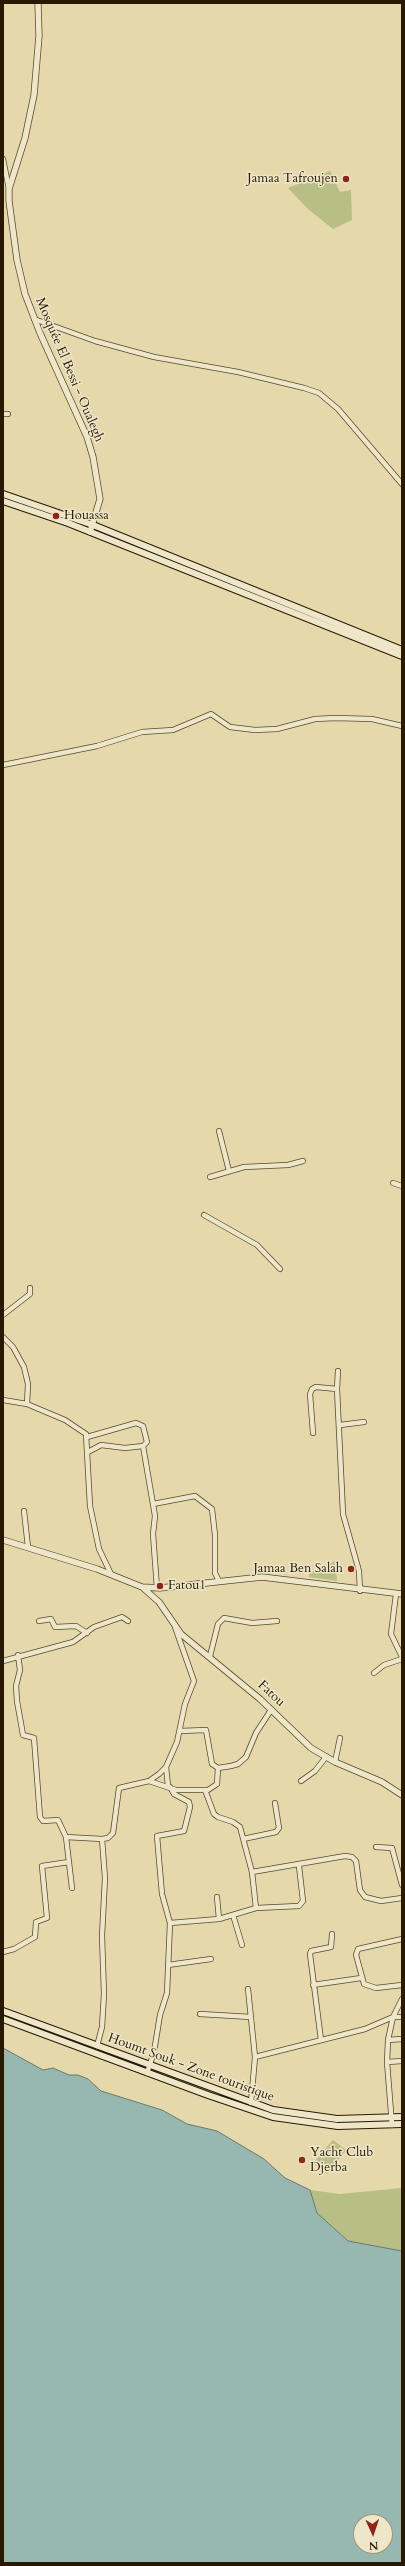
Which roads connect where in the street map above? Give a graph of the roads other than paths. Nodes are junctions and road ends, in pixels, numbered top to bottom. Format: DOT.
graph roads {
  1 [pos="38,3"];
  2 [pos="3,159"];
  3 [pos="9,189"];
  4 [pos="34,319"];
  5 [pos="402,484"];
  6 [pos="3,494"];
  7 [pos="3,501"];
  8 [pos="97,516"];
  9 [pos="93,525"];
  10 [pos="102,529"];
  11 [pos="90,532"];
  12 [pos="295,610"];
  13 [pos="387,647"];
  14 [pos="402,650"];
  15 [pos="402,656"];
  16 [pos="402,726"];
  17 [pos="3,765"];
  18 [pos="219,1131"];
  19 [pos="302,1162"];
  20 [pos="229,1171"];
  21 [pos="210,1176"];
  22 [pos="393,1183"];
  23 [pos="402,1186"];
  24 [pos="204,1216"];
  25 [pos="280,1269"];
  26 [pos="30,1288"];
  27 [pos="3,1315"];
  28 [pos="3,1337"];
  29 [pos="338,1371"];
  30 [pos="337,1389"];
  31 [pos="3,1400"];
  32 [pos="27,1404"];
  33 [pos="364,1422"];
  34 [pos="340,1425"];
  35 [pos="313,1433"];
  36 [pos="90,1436"];
  37 [pos="101,1445"];
  38 [pos="143,1446"];
  39 [pos="88,1452"];
  40 [pos="153,1504"];
  41 [pos="24,1511"];
  42 [pos="3,1540"];
  43 [pos="28,1547"];
  44 [pos="111,1574"];
  45 [pos="219,1581"];
  46 [pos="142,1587"];
  47 [pos="158,1588"];
  48 [pos="360,1591"];
  49 [pos="399,1594"];
  50 [pos="159,1602"];
  51 [pos="38,1621"];
  52 [pos="128,1621"];
  53 [pos="277,1621"];
  54 [pos="174,1627"];
  55 [pos="87,1633"];
  56 [pos="18,1655"];
  57 [pos="210,1656"];
  58 [pos="402,1658"];
  59 [pos="3,1661"];
  60 [pos="374,1673"];
  61 [pos="271,1710"];
  62 [pos="180,1731"];
  63 [pos="340,1738"];
  64 [pos="326,1757"];
  65 [pos="335,1762"];
  66 [pos="166,1767"];
  67 [pos="218,1768"];
  68 [pos="149,1781"];
  69 [pos="301,1781"];
  70 [pos="169,1786"];
  71 [pos="205,1790"];
  72 [pos="402,1795"];
  73 [pos="275,1803"];
  74 [pos="66,1837"];
  75 [pos="102,1839"];
  76 [pos="243,1839"];
  77 [pos="376,1847"];
  78 [pos="69,1862"];
  79 [pos="299,1866"];
  80 [pos="252,1872"];
  81 [pos="402,1886"];
  82 [pos="72,1888"];
  83 [pos="217,1897"];
  84 [pos="402,1898"];
  85 [pos="256,1908"];
  86 [pos="233,1915"];
  87 [pos="219,1919"];
  88 [pos="170,1923"];
  89 [pos="332,1934"];
  90 [pos="402,1940"];
  91 [pos="242,1945"];
  92 [pos="3,1952"];
  93 [pos="211,1959"];
  94 [pos="168,1965"];
  95 [pos="361,1978"];
  96 [pos="313,1985"];
  97 [pos="402,1985"];
  98 [pos="248,1989"];
  99 [pos="402,1999"];
  100 [pos="3,2011"];
  101 [pos="200,2014"];
  102 [pos="394,2017"];
  103 [pos="402,2017"];
  104 [pos="251,2018"];
  105 [pos="3,2019"];
  106 [pos="402,2039"];
  107 [pos="321,2040"];
  108 [pos="388,2040"];
  109 [pos="97,2046"];
  110 [pos="255,2057"];
  111 [pos="402,2061"];
  112 [pos="387,2062"];
  113 [pos="150,2065"];
  114 [pos="147,2073"];
  115 [pos="251,2103"];
  116 [pos="402,2116"];
  117 [pos="392,2118"];
  118 [pos="392,2124"];
  119 [pos="402,2124"];
  1 -- 3 [label="street, Mosquée El Bessi - Oualegh"];
  2 -- 3 [label="street"];
  3 -- 4 [label="street, Mosquée El Bessi - Oualegh"];
  4 -- 5 [label="street"];
  4 -- 8 [label="street, Mosquée El Bessi - Oualegh"];
  6 -- 9 [label="main road"];
  7 -- 11 [label="main road"];
  8 -- 9 [label="street, Mosquée El Bessi - Oualegh"];
  8 -- 10 [label="street"];
  9 -- 10 [label="main road"];
  9 -- 11 [label="street, Mosquée El Bessi - Oualegh"];
  10 -- 12 [label="main road"];
  11 -- 12 [label="main road"];
  12 -- 13 [label="main road"];
  13 -- 14 [label="main road"];
  13 -- 15 [label="main road"];
  16 -- 17 [label="street"];
  18 -- 20 [label="street"];
  19 -- 20 [label="street"];
  20 -- 21 [label="street"];
  22 -- 23 [label="street"];
  24 -- 25 [label="street"];
  26 -- 27 [label="street"];
  28 -- 32 [label="street"];
  29 -- 30 [label="street"];
  30 -- 34 [label="street"];
  30 -- 35 [label="street"];
  31 -- 32 [label="street"];
  32 -- 36 [label="street"];
  33 -- 34 [label="street"];
  34 -- 48 [label="street"];
  36 -- 37 [label="street"];
  36 -- 38 [label="street"];
  36 -- 39 [label="street"];
  37 -- 38 [label="street"];
  37 -- 39 [label="street"];
  38 -- 40 [label="street"];
  39 -- 44 [label="street"];
  40 -- 45 [label="street"];
  40 -- 47 [label="street"];
  41 -- 43 [label="street"];
  42 -- 43 [label="street, Fatou"];
  43 -- 44 [label="street, Fatou"];
  44 -- 46 [label="street, Fatou"];
  45 -- 47 [label="street, Fatou"];
  45 -- 48 [label="street, Fatou"];
  46 -- 47 [label="street, Fatou"];
  46 -- 50 [label="street, Fatou"];
  47 -- 50 [label="street"];
  48 -- 49 [label="street, Fatou"];
  49 -- 58 [label="street"];
  50 -- 54 [label="street, Fatou"];
  51 -- 55 [label="street"];
  52 -- 55 [label="street"];
  53 -- 57 [label="street"];
  54 -- 57 [label="street, Fatou"];
  54 -- 62 [label="street"];
  55 -- 56 [label="street"];
  56 -- 59 [label="street"];
  56 -- 74 [label="street"];
  57 -- 61 [label="street, Fatou"];
  58 -- 60 [label="street"];
  61 -- 64 [label="street, Fatou"];
  61 -- 67 [label="street"];
  62 -- 66 [label="street"];
  62 -- 67 [label="street"];
  63 -- 65 [label="street"];
  64 -- 65 [label="street, Fatou"];
  64 -- 69 [label="street"];
  65 -- 72 [label="street, Fatou"];
  66 -- 68 [label="street"];
  66 -- 70 [label="street"];
  67 -- 71 [label="street"];
  68 -- 70 [label="street"];
  68 -- 75 [label="street"];
  70 -- 71 [label="street"];
  70 -- 88 [label="street"];
  71 -- 76 [label="street"];
  73 -- 76 [label="street"];
  74 -- 75 [label="street"];
  74 -- 78 [label="street"];
  75 -- 109 [label="street"];
  76 -- 80 [label="street"];
  77 -- 81 [label="street"];
  78 -- 82 [label="street"];
  78 -- 92 [label="street"];
  79 -- 80 [label="street"];
  79 -- 84 [label="street"];
  79 -- 85 [label="street"];
  80 -- 85 [label="street"];
  83 -- 87 [label="street"];
  85 -- 86 [label="street"];
  86 -- 87 [label="street"];
  86 -- 91 [label="street"];
  87 -- 88 [label="street"];
  88 -- 94 [label="street"];
  89 -- 96 [label="street"];
  90 -- 95 [label="street"];
  93 -- 94 [label="street"];
  94 -- 113 [label="street"];
  95 -- 96 [label="street"];
  95 -- 97 [label="street"];
  96 -- 107 [label="street"];
  98 -- 104 [label="street"];
  99 -- 102 [label="street"];
  100 -- 109 [label="main road, Houmt Souk - Zone touristique"];
  101 -- 104 [label="street"];
  102 -- 103 [label="street"];
  102 -- 107 [label="street"];
  102 -- 108 [label="street"];
  104 -- 110 [label="street"];
  105 -- 114 [label="main road"];
  106 -- 108 [label="street"];
  107 -- 110 [label="street"];
  108 -- 112 [label="street"];
  109 -- 113 [label="main road, Houmt Souk - Zone touristique"];
  110 -- 115 [label="street"];
  111 -- 112 [label="street"];
  112 -- 117 [label="street"];
  113 -- 114 [label="street"];
  113 -- 115 [label="main road, Houmt Souk - Zone touristique"];
  114 -- 118 [label="main road"];
  115 -- 117 [label="main road, Houmt Souk - Zone touristique"];
  116 -- 117 [label="main road, Houmt Souk - Zone touristique"];
  117 -- 118 [label="street"];
  118 -- 119 [label="main road"];
}
